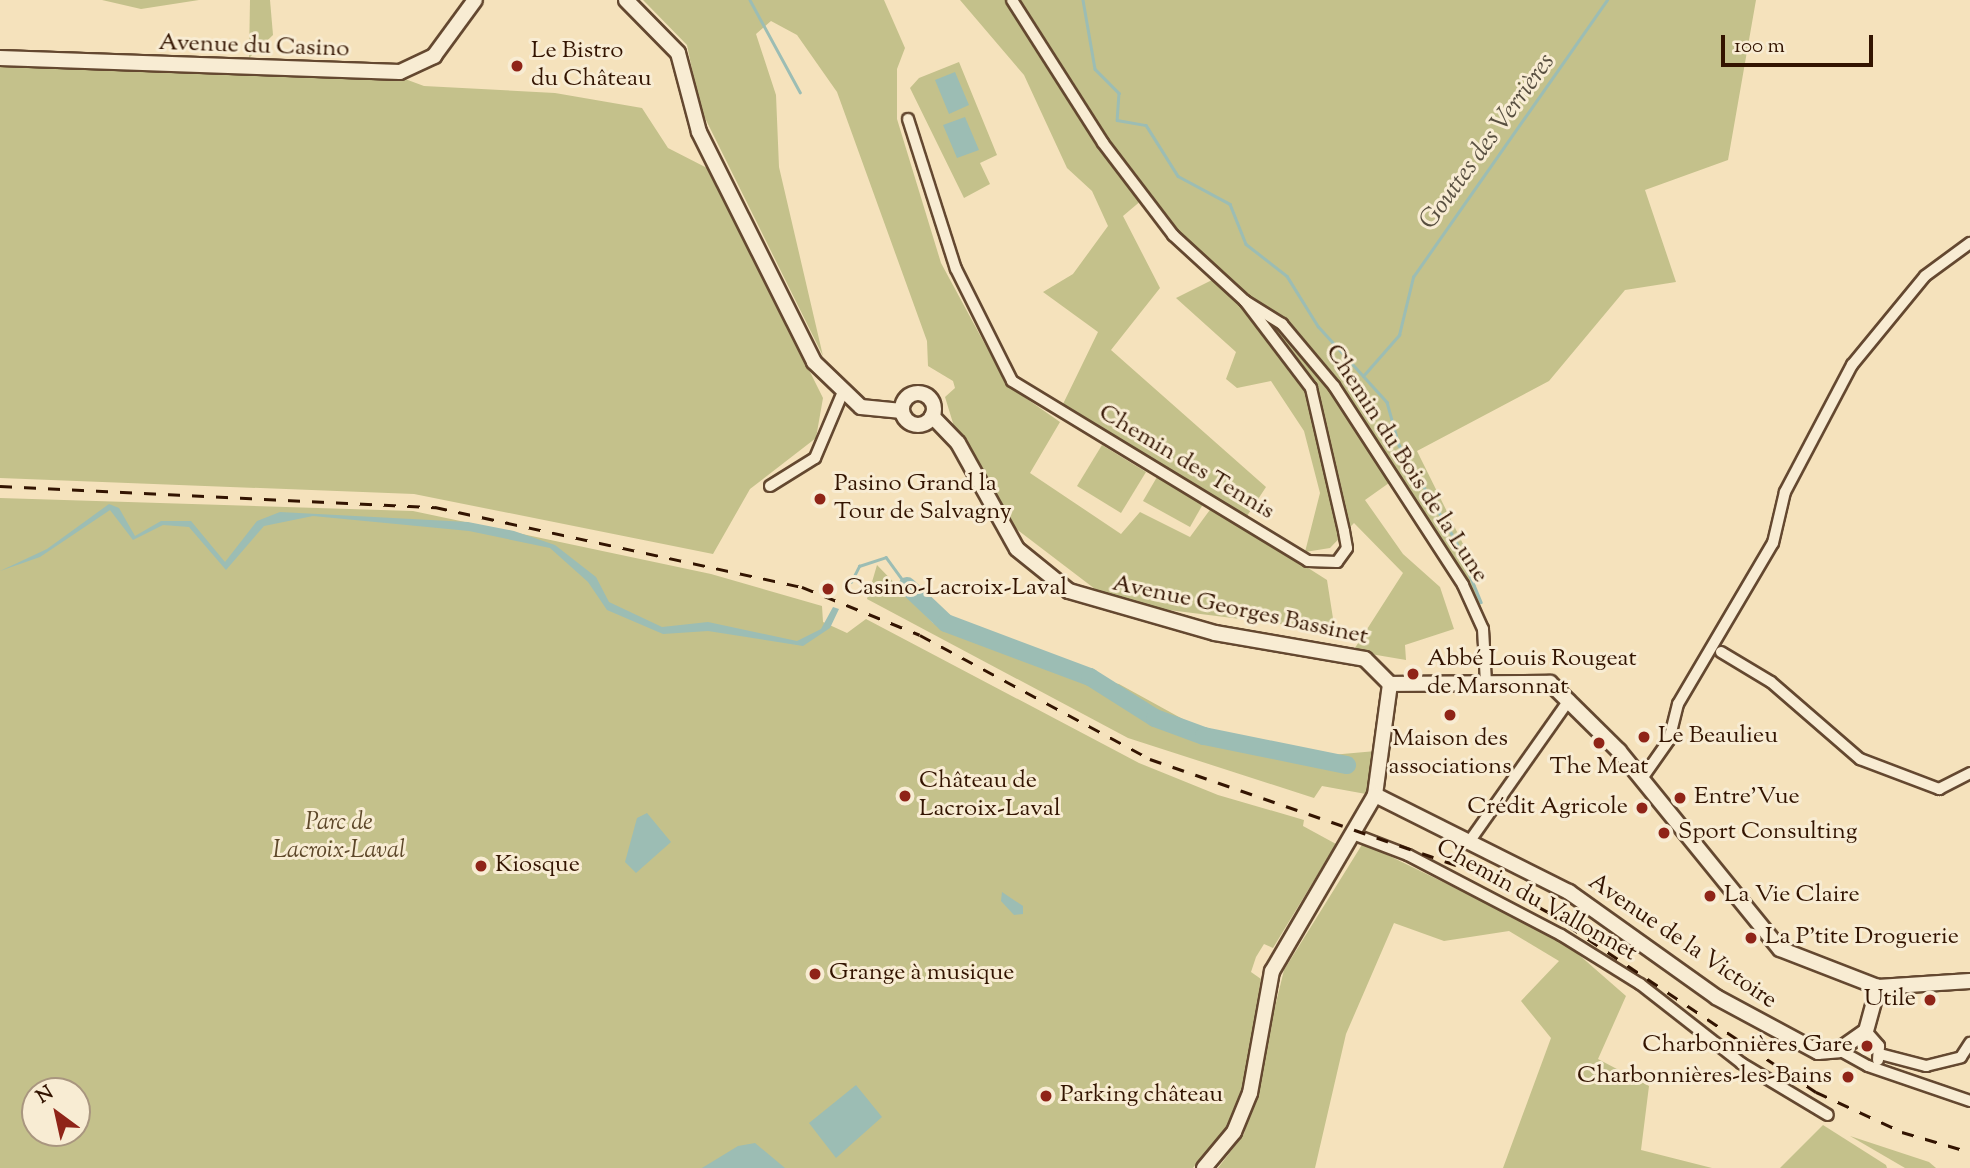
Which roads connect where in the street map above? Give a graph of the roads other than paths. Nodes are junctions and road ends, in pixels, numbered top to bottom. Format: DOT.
graph roads {
  1 [pos="475,0"];
  2 [pos="626,0"];
  3 [pos="1012,0"];
  4 [pos="0,58"];
  5 [pos="908,119"];
  6 [pos="1970,243"];
  7 [pos="1245,301"];
  8 [pos="848,397"];
  9 [pos="904,405"];
  10 [pos="929,419"];
  11 [pos="770,485"];
  12 [pos="1721,652"];
  13 [pos="1486,682"];
  14 [pos="1390,684"];
  15 [pos="1569,700"];
  16 [pos="1970,773"];
  17 [pos="1641,780"];
  18 [pos="1372,800"];
  19 [pos="1353,834"];
  20 [pos="1469,842"];
  21 [pos="1970,981"];
  22 [pos="1878,987"];
  23 [pos="1866,1031"];
  24 [pos="1970,1043"];
  25 [pos="1839,1050"];
  26 [pos="1880,1054"];
  27 [pos="1875,1066"];
  28 [pos="1970,1101"];
  29 [pos="1828,1115"];
  30 [pos="1204,1168"];
  1 -- 4 [label="street, Avenue du Casino"];
  2 -- 8 [label="street"];
  3 -- 7 [label="street, Chemin du Bois de la Lune"];
  5 -- 7 [label="street, Chemin des Tennis"];
  6 -- 17 [label="street"];
  7 -- 13 [label="street, Chemin du Bois de la Lune"];
  8 -- 9 [label="street"];
  8 -- 11 [label="street"];
  9 -- 10 [label="street"];
  9 -- 10 [label="street"];
  10 -- 14 [label="street, Avenue Georges Bassinet"];
  12 -- 16 [label="street"];
  13 -- 14 [label="street"];
  13 -- 15 [label="street"];
  14 -- 18 [label="street"];
  15 -- 17 [label="street"];
  15 -- 20 [label="street"];
  17 -- 22 [label="street"];
  18 -- 19 [label="street"];
  18 -- 20 [label="street, Avenue de la Victoire"];
  19 -- 29 [label="street, Chemin du Vallonnet"];
  19 -- 30 [label="street"];
  20 -- 25 [label="street, Avenue de la Victoire"];
  21 -- 22 [label="street"];
  22 -- 23 [label="street"];
  23 -- 25 [label="street"];
  23 -- 26 [label="street"];
  24 -- 26 [label="street"];
  25 -- 27 [label="street"];
  26 -- 27 [label="street"];
  27 -- 28 [label="street"];
}
